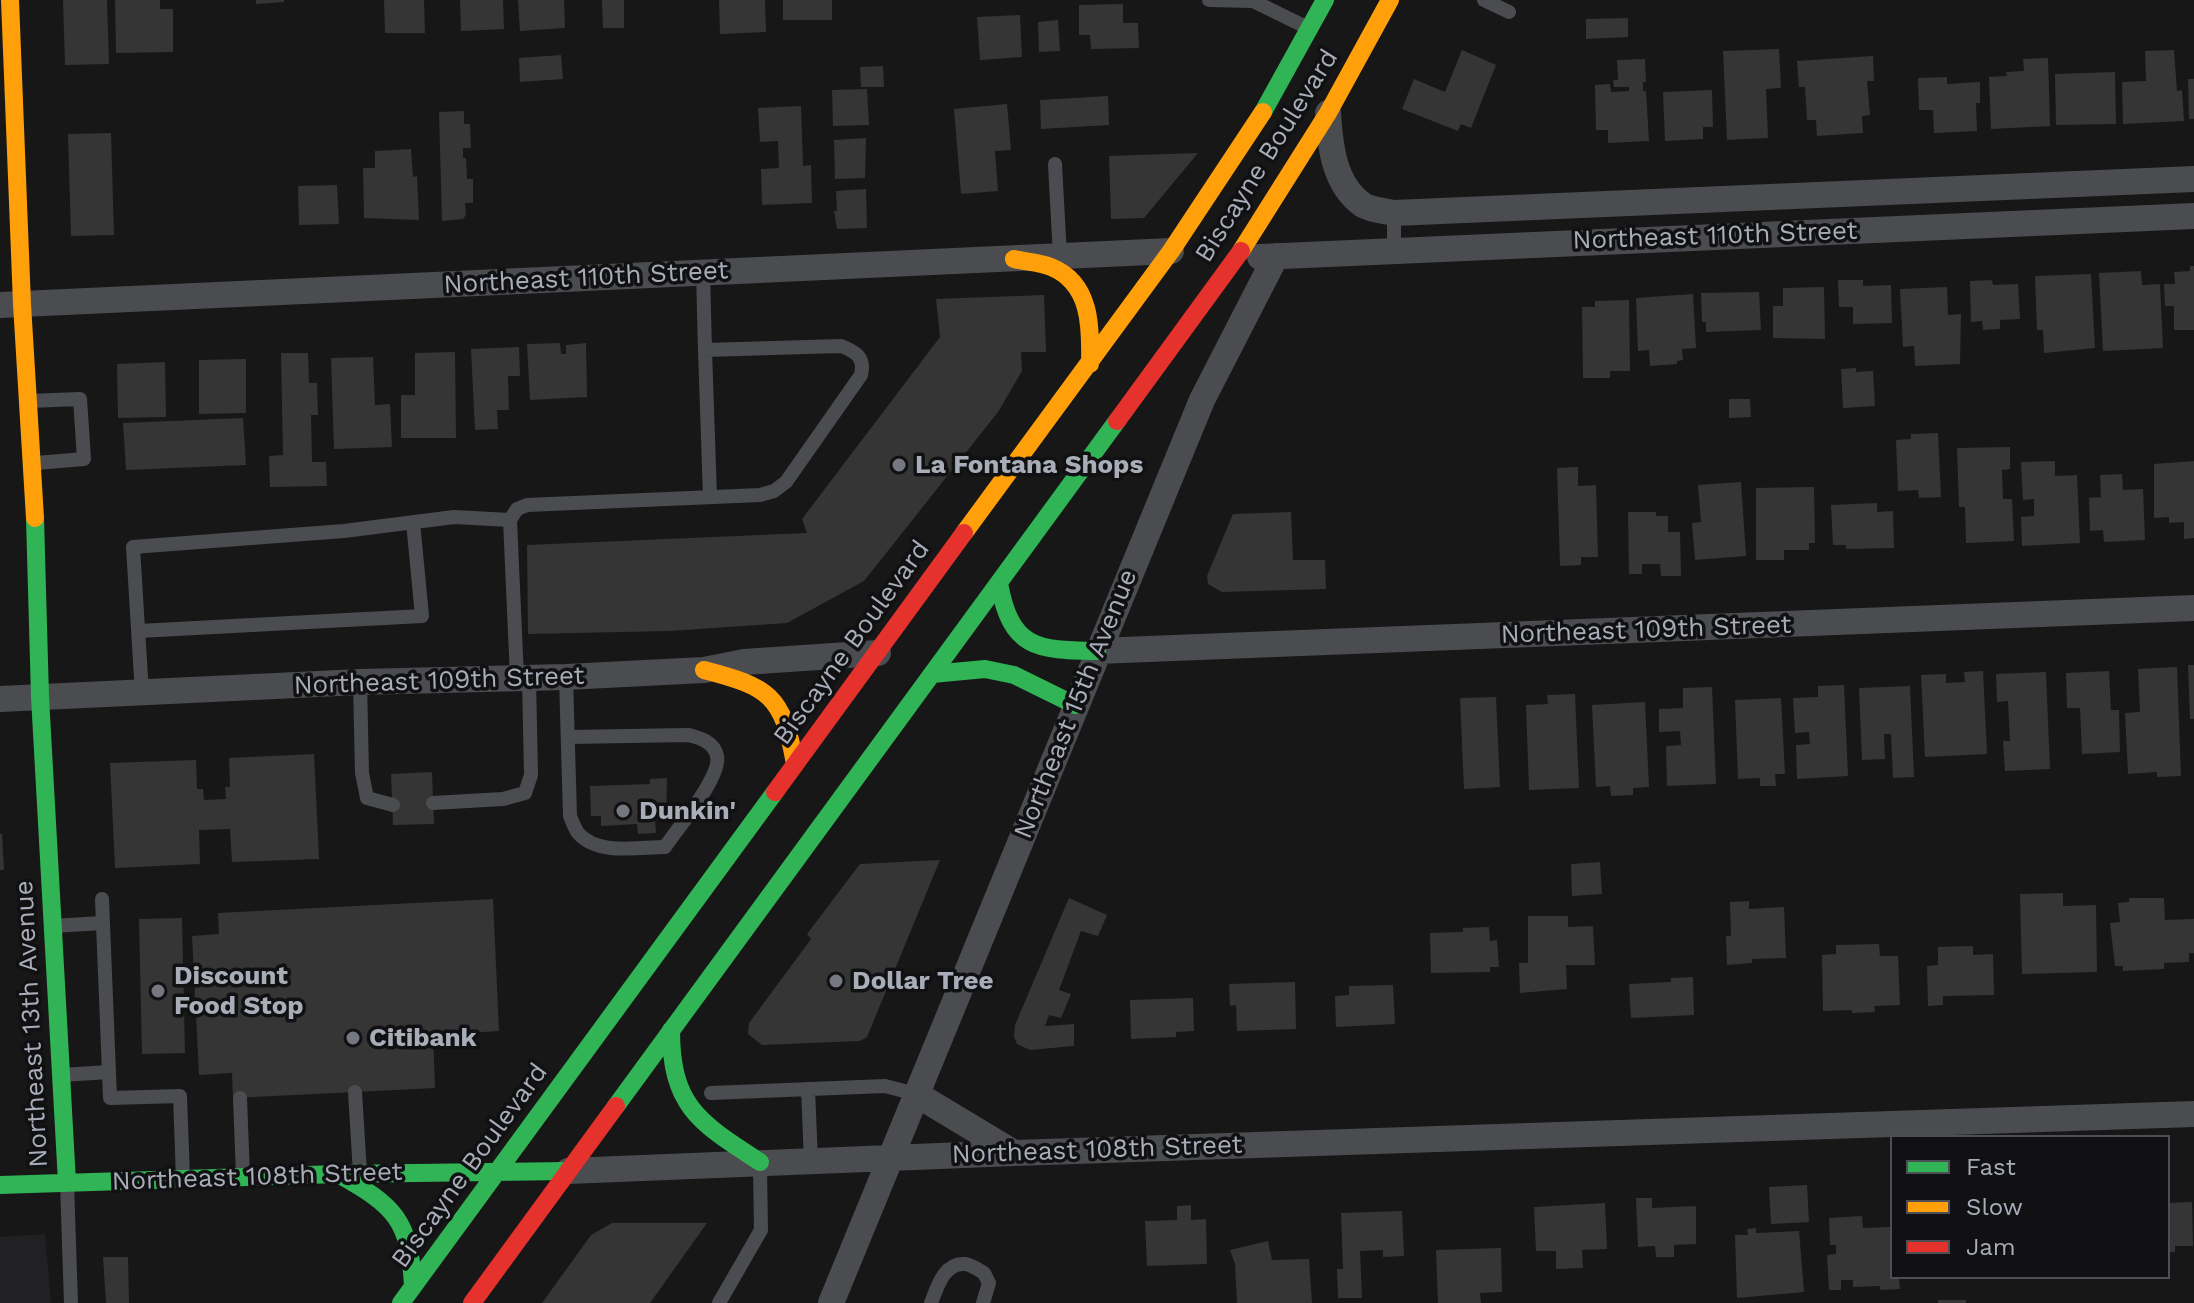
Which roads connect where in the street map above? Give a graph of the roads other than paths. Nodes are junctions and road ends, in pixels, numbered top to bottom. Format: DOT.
graph roads {
  1 [pos="10,0"];
  2 [pos="1209,0"];
  3 [pos="1325,0"];
  4 [pos="1390,0"];
  5 [pos="1484,0"];
  6 [pos="1509,12"];
  7 [pos="1310,29"];
  8 [pos="1328,113"];
  9 [pos="1055,164"];
  10 [pos="2194,179"];
  11 [pos="1394,213"];
  12 [pos="2194,216"];
  13 [pos="1394,250"];
  14 [pos="1171,251"];
  15 [pos="1276,256"];
  16 [pos="1060,257"];
  17 [pos="1237,258"];
  18 [pos="1014,259"];
  19 [pos="703,273"];
  20 [pos="11,304"];
  21 [pos="705,350"];
  22 [pos="1090,364"];
  23 [pos="29,401"];
  24 [pos="33,463"];
  25 [pos="710,497"];
  26 [pos="510,520"];
  27 [pos="413,522"];
  28 [pos="999,583"];
  29 [pos="2194,608"];
  30 [pos="139,631"];
  31 [pos="1097,651"];
  32 [pos="878,653"];
  33 [pos="704,670"];
  34 [pos="932,674"];
  35 [pos="566,677"];
  36 [pos="523,678"];
  37 [pos="360,682"];
  38 [pos="142,694"];
  39 [pos="40,697"];
  40 [pos="0,699"];
  41 [pos="1075,705"];
  42 [pos="568,737"];
  43 [pos="795,764"];
  44 [pos="433,803"];
  45 [pos="393,805"];
  46 [pos="102,899"];
  47 [pos="102,923"];
  48 [pos="52,926"];
  49 [pos="671,1030"];
  50 [pos="109,1072"];
  51 [pos="62,1075"];
  52 [pos="808,1089"];
  53 [pos="355,1092"];
  54 [pos="711,1093"];
  55 [pos="916,1094"];
  56 [pos="240,1098"];
  57 [pos="2194,1114"];
  58 [pos="1014,1153"];
  59 [pos="890,1157"];
  60 [pos="811,1161"];
  61 [pos="760,1162"];
  62 [pos="500,1170"];
  63 [pos="568,1171"];
  64 [pos="360,1173"];
  65 [pos="338,1174"];
  66 [pos="243,1178"];
  67 [pos="183,1180"];
  68 [pos="67,1182"];
  69 [pos="0,1185"];
  70 [pos="413,1287"];
  71 [pos="71,1303"];
  72 [pos="401,1303"];
  73 [pos="472,1303"];
  74 [pos="719,1303"];
  75 [pos="831,1303"];
  76 [pos="931,1303"];
  77 [pos="983,1303"];
  1 -- 20 [label="main road, Northeast 13th Avenue"];
  2 -- 7 [label="lane"];
  3 -- 7 [label="main road, Biscayne Boulevard"];
  4 -- 8 [label="main road, Biscayne Boulevard"];
  5 -- 6 [label="lane"];
  7 -- 14 [label="main road, Biscayne Boulevard"];
  8 -- 11 [label="street, Northeast 110th Street"];
  8 -- 17 [label="main road, Biscayne Boulevard"];
  9 -- 16 [label="lane"];
  10 -- 11 [label="street, Northeast 110th Street"];
  11 -- 13 [label="lane"];
  12 -- 13 [label="street, Northeast 110th Street"];
  13 -- 15 [label="street, Northeast 110th Street"];
  14 -- 16 [label="street, Northeast 110th Street"];
  14 -- 22 [label="main road, Biscayne Boulevard"];
  15 -- 17 [label="street, Northeast 110th Street"];
  15 -- 31 [label="street, Northeast 15th Avenue"];
  16 -- 18 [label="street, Northeast 110th Street"];
  17 -- 28 [label="main road, Biscayne Boulevard"];
  18 -- 19 [label="street, Northeast 110th Street"];
  18 -- 22 [label="main road"];
  19 -- 20 [label="street, Northeast 110th Street"];
  19 -- 21 [label="lane"];
  20 -- 23 [label="main road, Northeast 13th Avenue"];
  21 -- 25 [label="lane"];
  21 -- 25 [label="lane"];
  22 -- 32 [label="main road, Biscayne Boulevard"];
  23 -- 24 [label="main road, Northeast 13th Avenue"];
  23 -- 24 [label="lane"];
  24 -- 39 [label="main road, Northeast 13th Avenue"];
  25 -- 26 [label="lane"];
  26 -- 27 [label="lane"];
  26 -- 36 [label="lane"];
  27 -- 30 [label="lane"];
  27 -- 30 [label="lane"];
  28 -- 31 [label="main road"];
  28 -- 34 [label="main road, Biscayne Boulevard"];
  29 -- 31 [label="street, Northeast 109th Street"];
  30 -- 38 [label="lane"];
  31 -- 41 [label="street, Northeast 15th Avenue"];
  32 -- 33 [label="street, Northeast 109th Street"];
  32 -- 43 [label="main road, Biscayne Boulevard"];
  33 -- 35 [label="street, Northeast 109th Street"];
  33 -- 43 [label="main road"];
  34 -- 41 [label="main road"];
  34 -- 49 [label="main road, Biscayne Boulevard"];
  35 -- 36 [label="street, Northeast 109th Street"];
  35 -- 42 [label="lane"];
  36 -- 37 [label="street, Northeast 109th Street"];
  36 -- 44 [label="lane"];
  37 -- 38 [label="street, Northeast 109th Street"];
  37 -- 45 [label="lane"];
  38 -- 39 [label="street, Northeast 109th Street"];
  39 -- 40 [label="street, Northeast 109th Street"];
  39 -- 48 [label="main road, Northeast 13th Avenue"];
  41 -- 55 [label="street, Northeast 15th Avenue"];
  42 -- 42 [label="lane"];
  43 -- 62 [label="main road, Biscayne Boulevard"];
  46 -- 47 [label="lane"];
  47 -- 48 [label="lane"];
  47 -- 50 [label="lane"];
  48 -- 51 [label="main road, Northeast 13th Avenue"];
  49 -- 61 [label="main road"];
  49 -- 63 [label="main road, Biscayne Boulevard"];
  50 -- 51 [label="lane"];
  50 -- 67 [label="lane"];
  51 -- 68 [label="main road, Northeast 13th Avenue"];
  52 -- 54 [label="lane"];
  52 -- 55 [label="lane"];
  52 -- 60 [label="lane"];
  53 -- 64 [label="lane"];
  55 -- 58 [label="street"];
  55 -- 59 [label="street, Northeast 15th Avenue"];
  56 -- 66 [label="lane"];
  57 -- 58 [label="street, Northeast 108th Street"];
  58 -- 59 [label="street, Northeast 108th Street"];
  59 -- 60 [label="street, Northeast 108th Street"];
  59 -- 75 [label="street, Northeast 15th Avenue"];
  60 -- 61 [label="street, Northeast 108th Street"];
  61 -- 63 [label="street, Northeast 108th Street"];
  61 -- 74 [label="lane"];
  62 -- 63 [label="main road, Northeast 108th Street"];
  62 -- 64 [label="main road, Northeast 108th Street"];
  62 -- 70 [label="main road, Biscayne Boulevard"];
  63 -- 73 [label="main road, Biscayne Boulevard"];
  64 -- 65 [label="main road, Northeast 108th Street"];
  65 -- 66 [label="main road, Northeast 108th Street"];
  65 -- 70 [label="main road"];
  66 -- 67 [label="main road, Northeast 108th Street"];
  67 -- 68 [label="main road, Northeast 108th Street"];
  68 -- 69 [label="main road, Northeast 108th Street"];
  68 -- 71 [label="lane"];
  70 -- 72 [label="main road, Biscayne Boulevard"];
  76 -- 77 [label="lane"];
}
